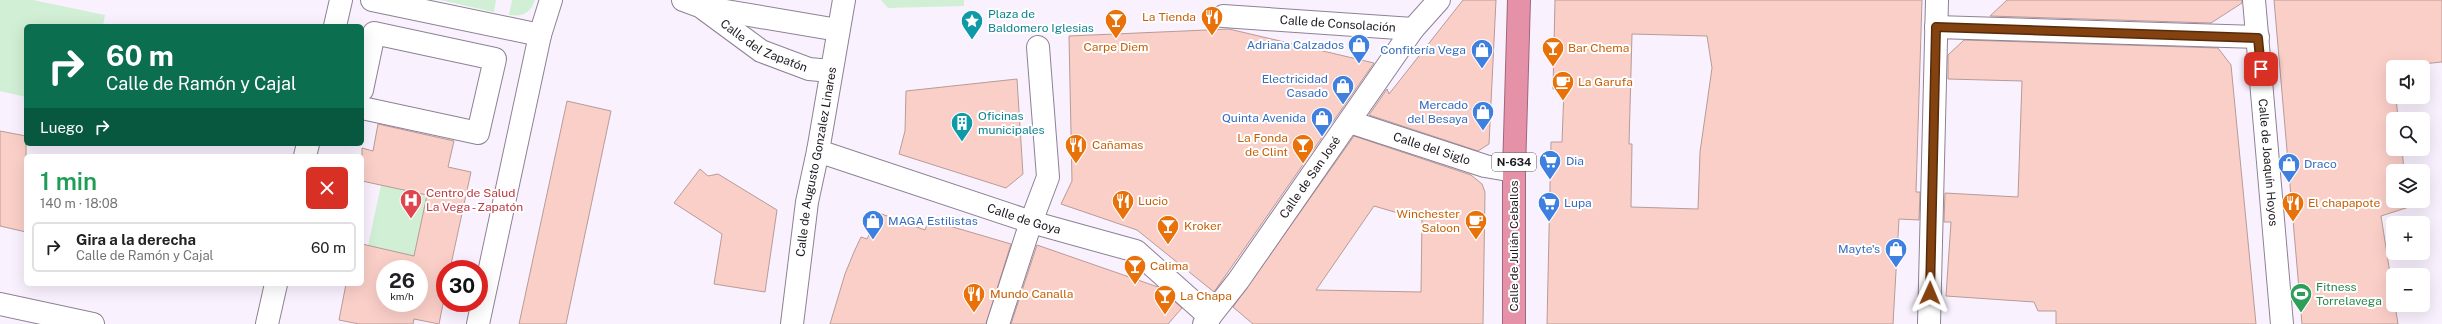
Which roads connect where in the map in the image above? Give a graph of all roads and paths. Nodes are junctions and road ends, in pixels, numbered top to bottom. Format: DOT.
graph roads {
  1 [pos="341,0"];
  2 [pos="372,0"];
  3 [pos="551,0"];
  4 [pos="844,0"];
  5 [pos="1440,0"];
  6 [pos="1519,0"];
  7 [pos="1937,0"];
  8 [pos="2254,0"];
  9 [pos="692,3"];
  10 [pos="1223,16"];
  11 [pos="335,24"];
  12 [pos="1936,27"];
  13 [pos="1414,29"];
  14 [pos="838,30"];
  15 [pos="540,35"];
  16 [pos="2258,38"];
  17 [pos="1038,47"];
  18 [pos="831,72"];
  19 [pos="364,80"];
  20 [pos="364,108"];
  21 [pos="1350,122"];
  22 [pos="818,151"];
  23 [pos="1514,171"];
  24 [pos="1031,222"];
  25 [pos="276,286"];
  26 [pos="0,304"];
  27 [pos="1207,320"];
  28 [pos="93,324"];
  29 [pos="267,324"];
  30 [pos="478,324"];
  31 [pos="792,324"];
  32 [pos="998,324"];
  33 [pos="1514,324"];
  34 [pos="1929,324"];
  35 [pos="2282,324"];
  1 -- 11 [label="street"];
  2 -- 15 [label="street"];
  3 -- 15 [label="street"];
  4 -- 14 [label="street, Calle de Augusto Gonzalez Linares"];
  5 -- 13 [label="street, Calle de Consolación"];
  6 -- 23 [label="highway, Calle de Julián Ceballos / N-634"];
  7 -- 12 [label="street"];
  8 -- 16 [label="street, Calle de Joaquín Hoyos"];
  9 -- 14 [label="street, Calle del Zapatón"];
  9 -- 18 [label="street, Calle del Zapatón"];
  10 -- 13 [label="street, Calle de Consolación"];
  12 -- 16 [label="street"];
  12 -- 34 [label="street"];
  13 -- 21 [label="street, Calle de San José"];
  14 -- 18 [label="street, Calle de Augusto Gonzalez Linares"];
  15 -- 30 [label="street"];
  16 -- 35 [label="street, Calle de Joaquín Hoyos"];
  17 -- 24 [label="street"];
  18 -- 22 [label="street, Calle de Augusto Gonzalez Linares"];
  19 -- 20 [label="street"];
  21 -- 23 [label="street, Calle del Siglo"];
  21 -- 27 [label="street, Calle de San José"];
  22 -- 24 [label="street, Calle de Goya"];
  22 -- 31 [label="street, Calle de Augusto Gonzalez Linares"];
  23 -- 33 [label="highway, Calle de Julián Ceballos / N-634"];
  24 -- 27 [label="street, Calle de Goya"];
  24 -- 32 [label="street"];
  25 -- 29 [label="street"];
  26 -- 28 [label="street"];
}
